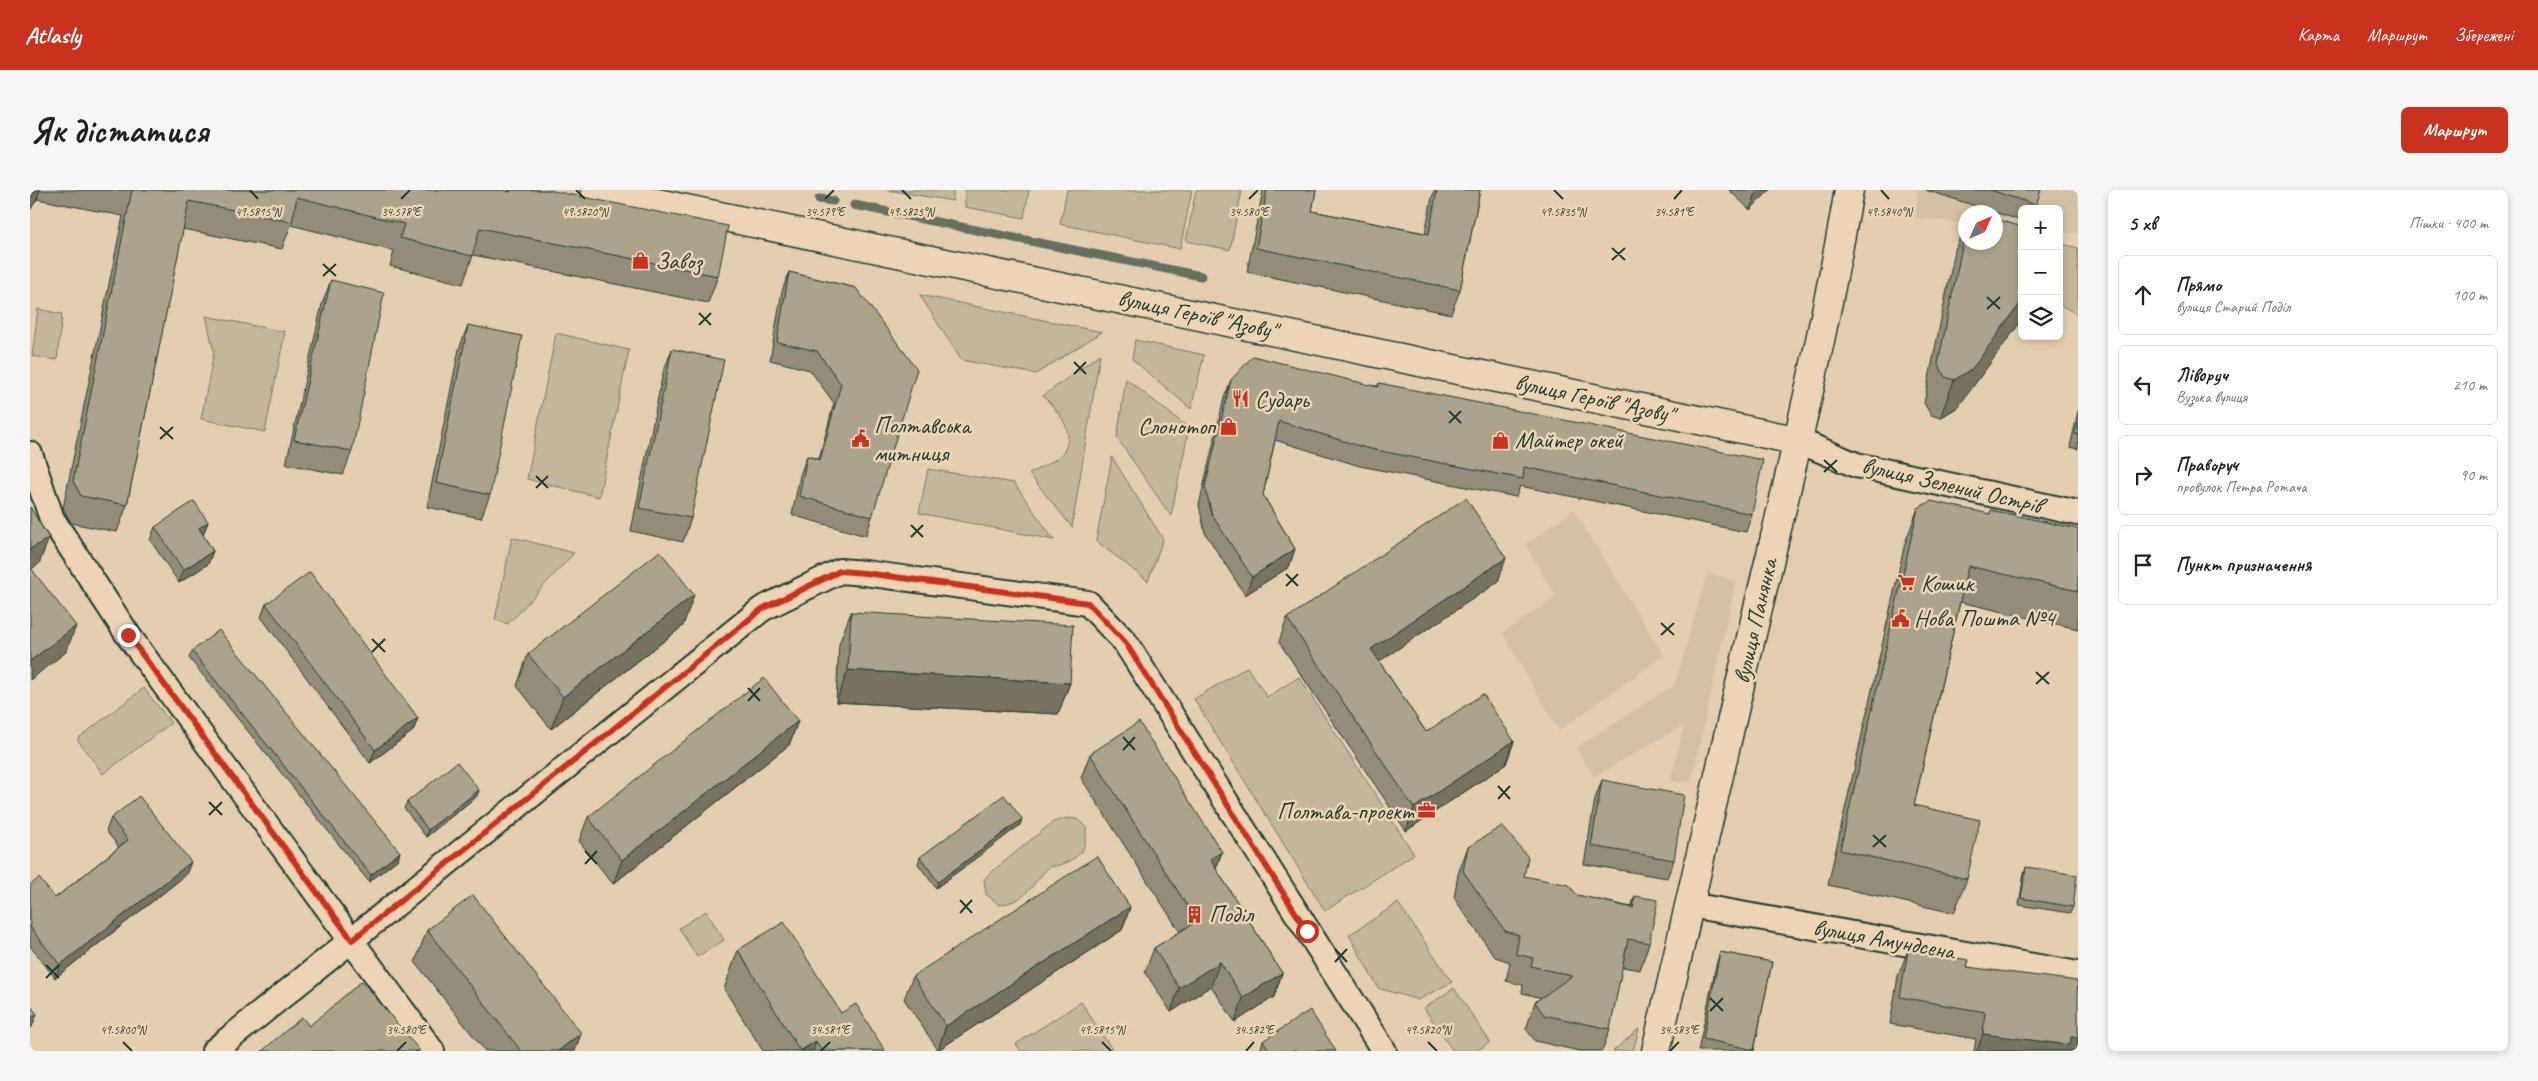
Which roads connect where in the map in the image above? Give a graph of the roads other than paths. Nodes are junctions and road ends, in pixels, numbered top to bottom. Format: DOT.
graph roads {
  1 [pos="595,190"];
  2 [pos="1850,190"];
  3 [pos="1799,441"];
  4 [pos="30,454"];
  5 [pos="2078,513"];
  6 [pos="1690,905"];
  7 [pos="352,940"];
  8 [pos="2078,974"];
  9 [pos="214,1051"];
  10 [pos="432,1051"];
  11 [pos="1384,1051"];
  12 [pos="1656,1051"];
  1 -- 3 [label="street, вулиця Героїв \"Азову\""];
  2 -- 3 [label="street, вулиця Панянка"];
  3 -- 5 [label="street, вулиця Зелений Острів"];
  3 -- 6 [label="street, вулиця Панянка"];
  4 -- 7 [label="street"];
  6 -- 8 [label="street, вулиця Амундсена"];
  6 -- 12 [label="street, вулиця Панянка"];
  7 -- 9 [label="street"];
  7 -- 10 [label="street"];
  7 -- 11 [label="street"];
}
